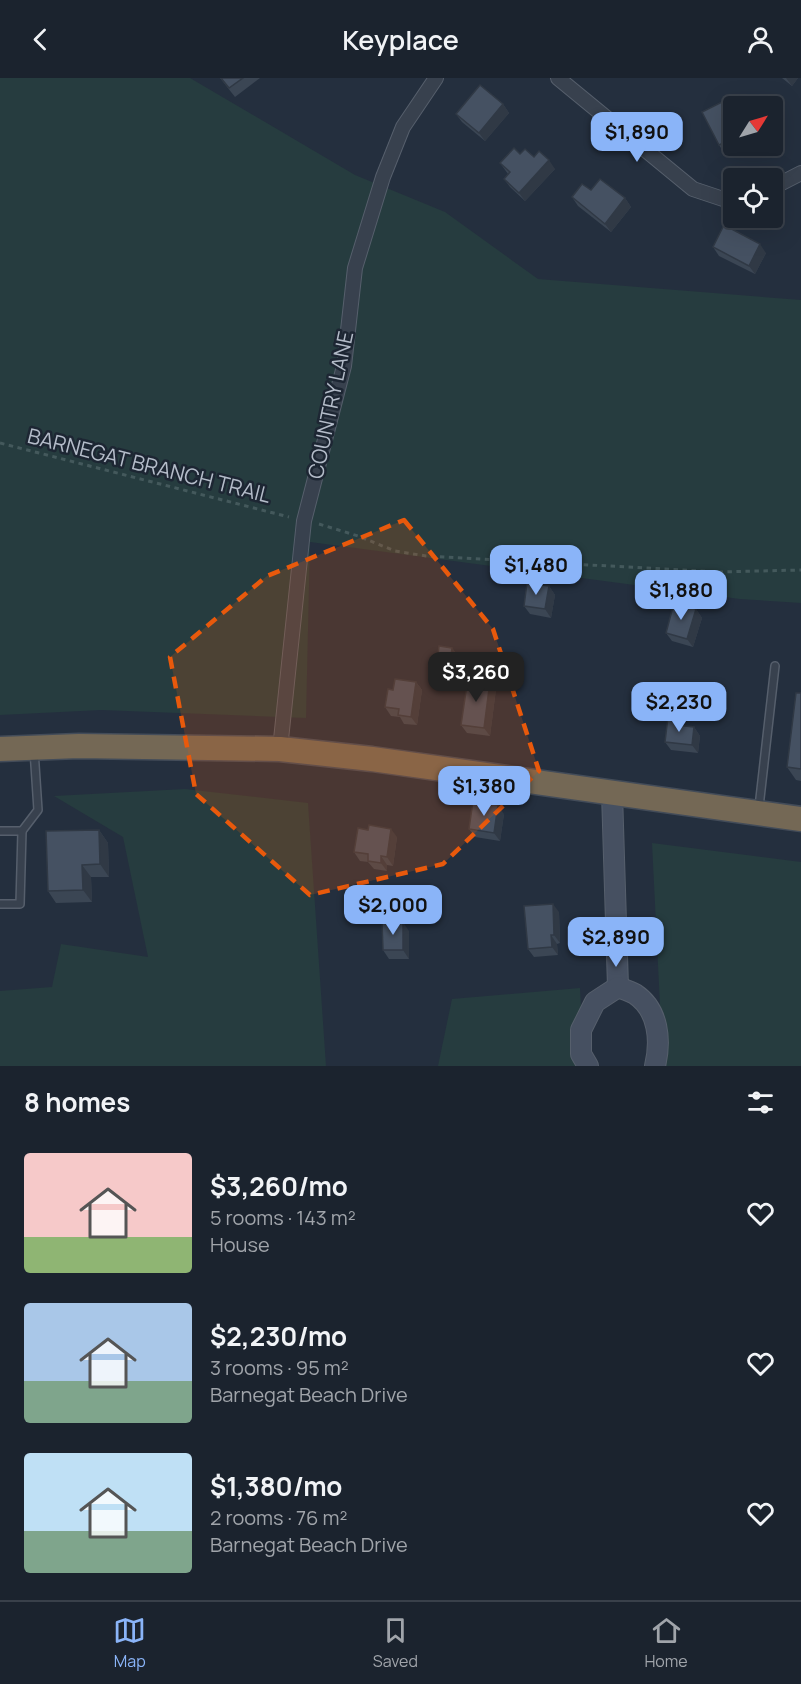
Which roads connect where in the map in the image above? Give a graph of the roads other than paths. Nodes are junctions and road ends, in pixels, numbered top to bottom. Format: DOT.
graph roads {
  1 [pos="436,78"];
  2 [pos="558,78"];
  3 [pos="801,173"];
  4 [pos="783,182"];
  5 [pos="723,199"];
  6 [pos="774,666"];
  7 [pos="34,748"];
  8 [pos="0,749"];
  9 [pos="280,749"];
  10 [pos="612,793"];
  11 [pos="758,813"];
  12 [pos="801,819"];
  13 [pos="0,831"];
  14 [pos="22,831"];
  15 [pos="0,904"];
  16 [pos="618,987"];
  17 [pos="588,1066"];
  18 [pos="655,1066"];
  1 -- 9 [label="street, COUNTRY LANE"];
  2 -- 5 [label="street"];
  3 -- 4 [label="street"];
  6 -- 11 [label="lane"];
  7 -- 8 [label="highway"];
  7 -- 9 [label="highway"];
  7 -- 14 [label="lane"];
  9 -- 10 [label="highway"];
  10 -- 11 [label="highway"];
  10 -- 16 [label="street"];
  11 -- 12 [label="highway"];
  13 -- 14 [label="lane"];
  14 -- 15 [label="lane"];
  16 -- 17 [label="street"];
  16 -- 18 [label="street"];
}
